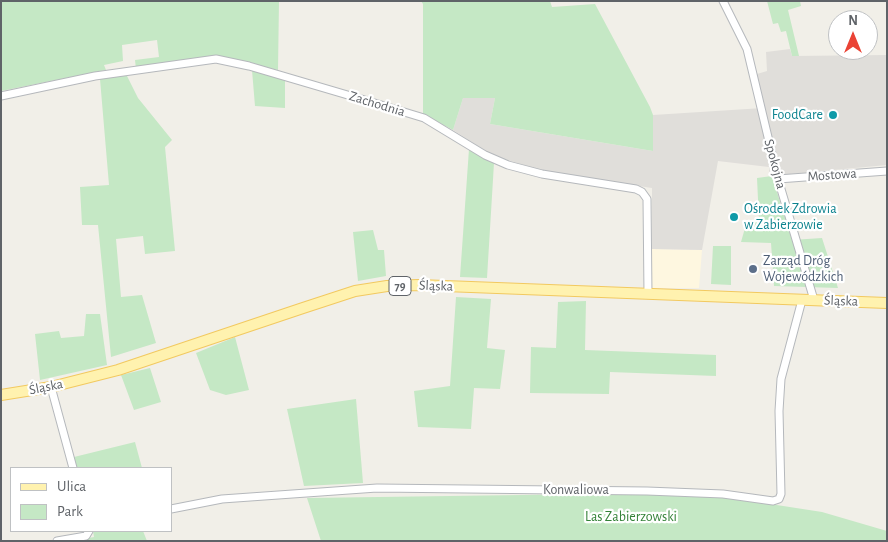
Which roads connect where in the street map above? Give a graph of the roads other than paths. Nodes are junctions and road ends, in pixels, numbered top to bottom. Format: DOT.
graph roads {
  1 [pos="723,1"];
  2 [pos="1,96"];
  3 [pos="887,171"];
  4 [pos="778,179"];
  5 [pos="648,294"];
  6 [pos="802,300"];
  7 [pos="814,300"];
  8 [pos="887,303"];
  9 [pos="51,387"];
  10 [pos="1,395"];
  11 [pos="73,467"];
  12 [pos="172,509"];
  13 [pos="88,532"];
  14 [pos="57,541"];
  1 -- 4 [label="street, Spokojna"];
  2 -- 5 [label="street, Zachodnia"];
  3 -- 4 [label="street, Mostowa"];
  4 -- 7 [label="street, Spokojna"];
  5 -- 6 [label="main road, Śląska / 79"];
  5 -- 9 [label="main road, Śląska / 79"];
  6 -- 7 [label="main road, Śląska / 79"];
  6 -- 12 [label="street, Konwaliowa"];
  7 -- 8 [label="main road, Śląska / 79"];
  9 -- 10 [label="main road, Śląska / 79"];
  9 -- 11 [label="street"];
  13 -- 14 [label="street"];
}
